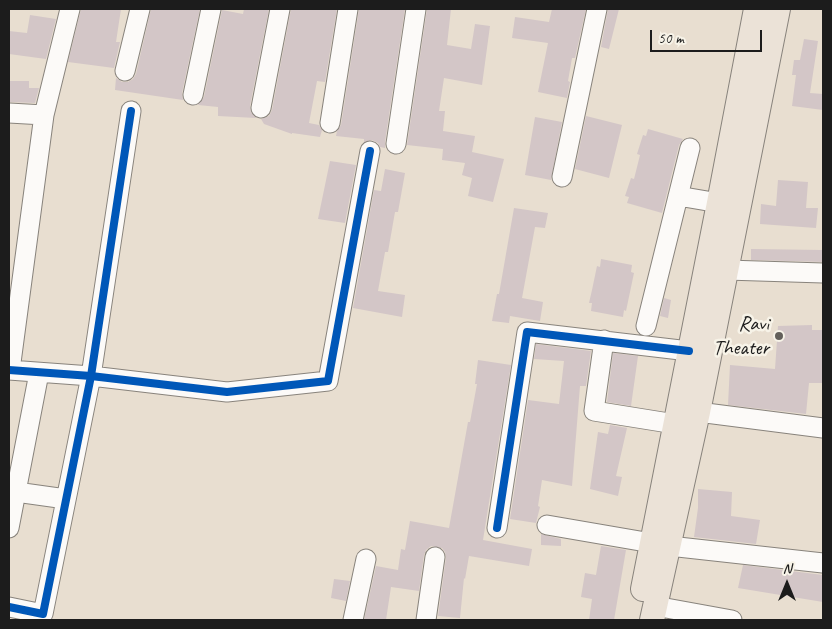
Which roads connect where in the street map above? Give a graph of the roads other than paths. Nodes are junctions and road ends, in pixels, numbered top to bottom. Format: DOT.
graph roads {
  1 [pos="70,9"];
  2 [pos="140,9"];
  3 [pos="211,9"];
  4 [pos="280,9"];
  5 [pos="348,9"];
  6 [pos="416,9"];
  7 [pos="597,9"];
  8 [pos="756,9"];
  9 [pos="778,9"];
  10 [pos="125,71"];
  11 [pos="193,96"];
  12 [pos="261,108"];
  13 [pos="131,111"];
  14 [pos="9,113"];
  15 [pos="44,115"];
  16 [pos="330,123"];
  17 [pos="396,144"];
  18 [pos="690,148"];
  19 [pos="370,151"];
  20 [pos="562,177"];
  21 [pos="678,196"];
  22 [pos="719,204"];
  23 [pos="726,270"];
  24 [pos="823,272"];
  25 [pos="708,306"];
  26 [pos="646,326"];
  27 [pos="604,340"];
  28 [pos="690,351"];
  29 [pos="9,370"];
  30 [pos="39,373"];
  31 [pos="91,376"];
  32 [pos="698,412"];
  33 [pos="675,424"];
  34 [pos="823,428"];
  35 [pos="16,492"];
  36 [pos="66,499"];
  37 [pos="547,525"];
  38 [pos="9,528"];
  39 [pos="497,528"];
  40 [pos="661,544"];
  41 [pos="435,557"];
  42 [pos="366,559"];
  43 [pos="823,563"];
  44 [pos="9,607"];
  45 [pos="648,615"];
  46 [pos="353,620"];
  47 [pos="426,620"];
  48 [pos="732,620"];
  1 -- 15 [label="street"];
  2 -- 10 [label="street"];
  3 -- 11 [label="street"];
  4 -- 12 [label="street"];
  5 -- 16 [label="street"];
  6 -- 17 [label="street"];
  7 -- 20 [label="street"];
  8 -- 22 [label="main road"];
  9 -- 23 [label="main road"];
  13 -- 31 [label="street"];
  14 -- 15 [label="street"];
  15 -- 29 [label="street"];
  18 -- 21 [label="street"];
  19 -- 31 [label="street"];
  21 -- 22 [label="street"];
  21 -- 26 [label="street"];
  22 -- 25 [label="main road"];
  23 -- 24 [label="street"];
  23 -- 25 [label="main road"];
  25 -- 28 [label="main road"];
  25 -- 32 [label="main road"];
  27 -- 28 [label="street"];
  27 -- 33 [label="street"];
  27 -- 39 [label="street"];
  28 -- 33 [label="main road"];
  29 -- 30 [label="street"];
  30 -- 31 [label="street"];
  30 -- 35 [label="street"];
  31 -- 36 [label="street"];
  32 -- 34 [label="street"];
  32 -- 40 [label="main road"];
  33 -- 40 [label="main road"];
  35 -- 36 [label="street"];
  35 -- 38 [label="street"];
  36 -- 44 [label="street"];
  37 -- 40 [label="street"];
  40 -- 43 [label="street"];
  40 -- 45 [label="main road"];
  41 -- 47 [label="street"];
  42 -- 46 [label="street"];
  45 -- 48 [label="street"];
}
